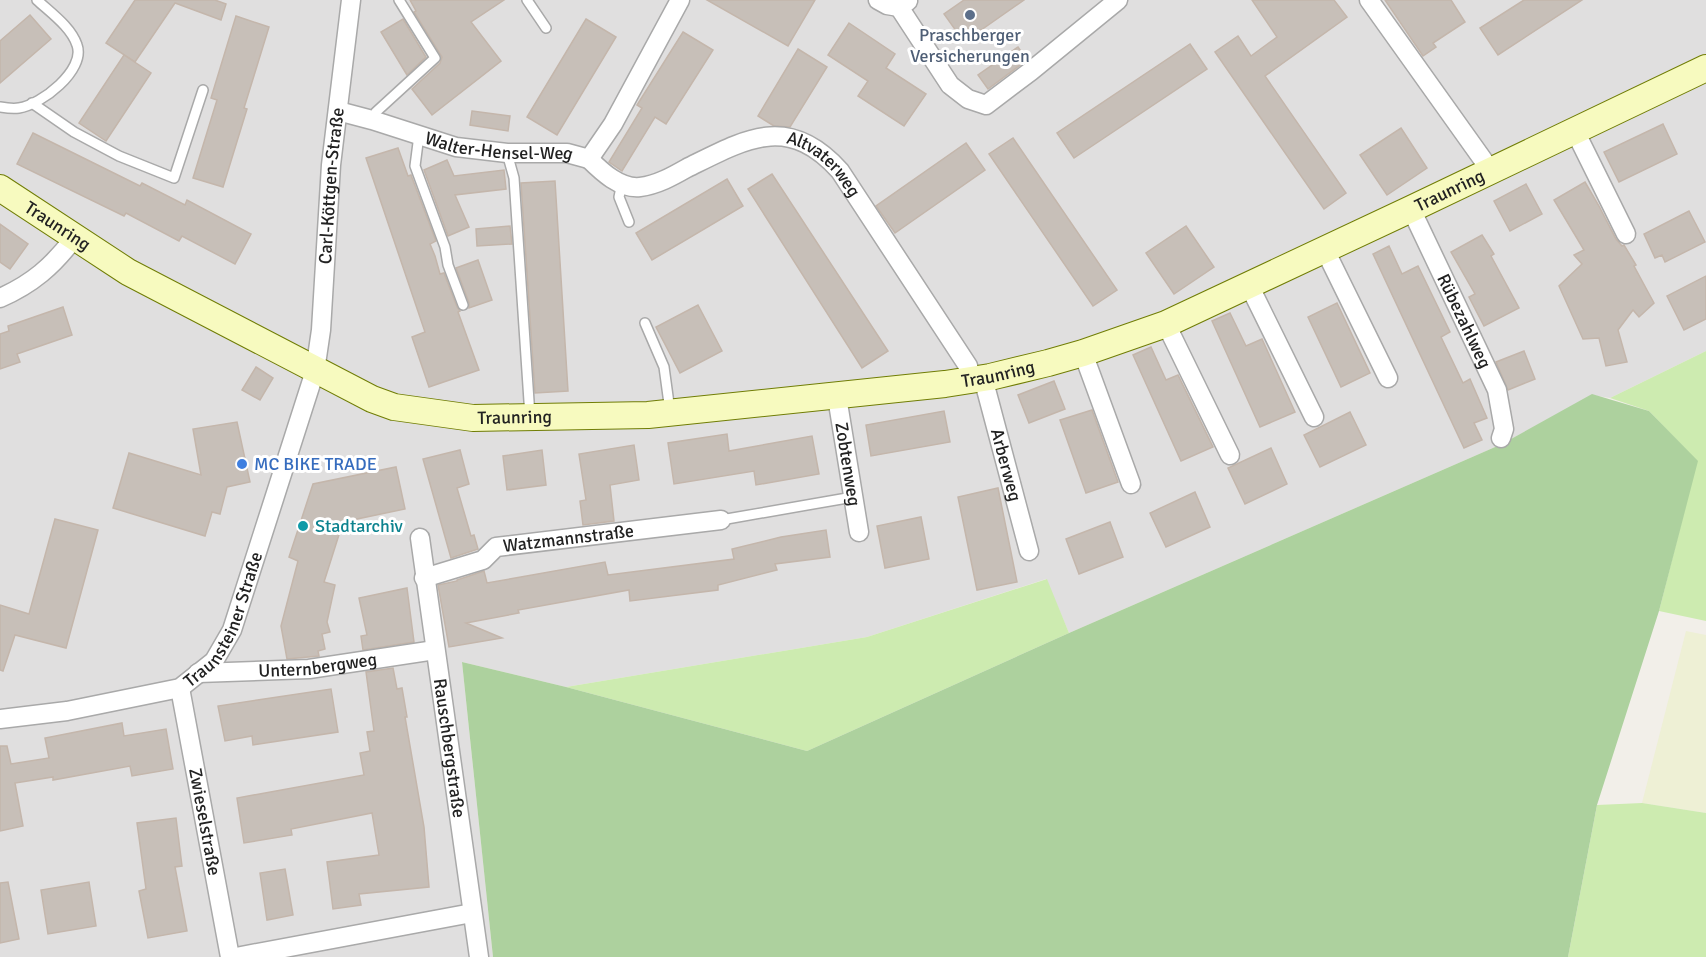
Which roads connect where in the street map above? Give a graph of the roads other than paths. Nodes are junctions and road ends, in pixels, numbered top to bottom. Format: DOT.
graph roads {
  1 [pos="37,0"];
  2 [pos="351,0"];
  3 [pos="399,0"];
  4 [pos="527,0"];
  5 [pos="680,0"];
  6 [pos="879,0"];
  7 [pos="1118,0"];
  8 [pos="1369,0"];
  9 [pos="904,3"];
  10 [pos="546,28"];
  11 [pos="1706,68"];
  12 [pos="203,90"];
  13 [pos="32,104"];
  14 [pos="0,107"];
  15 [pos="338,111"];
  16 [pos="372,120"];
  17 [pos="1575,131"];
  18 [pos="420,135"];
  19 [pos="507,153"];
  20 [pos="589,159"];
  21 [pos="1491,171"];
  22 [pos="622,183"];
  23 [pos="0,188"];
  24 [pos="1411,209"];
  25 [pos="629,222"];
  26 [pos="1626,234"];
  27 [pos="74,238"];
  28 [pos="1325,250"];
  29 [pos="1249,285"];
  30 [pos="0,298"];
  31 [pos="463,305"];
  32 [pos="645,322"];
  33 [pos="1166,324"];
  34 [pos="1083,353"];
  35 [pos="315,370"];
  36 [pos="1388,378"];
  37 [pos="977,379"];
  38 [pos="837,397"];
  39 [pos="670,413"];
  40 [pos="530,417"];
  41 [pos="1314,417"];
  42 [pos="1501,438"];
  43 [pos="1230,455"];
  44 [pos="1131,484"];
  45 [pos="853,497"];
  46 [pos="721,520"];
  47 [pos="859,532"];
  48 [pos="420,538"];
  49 [pos="1029,551"];
  50 [pos="424,578"];
  51 [pos="435,650"];
  52 [pos="198,673"];
  53 [pos="180,688"];
  54 [pos="0,719"];
  55 [pos="472,913"];
  56 [pos="230,957"];
  57 [pos="236,957"];
  58 [pos="479,957"];
  1 -- 13 [label="lane"];
  2 -- 15 [label="street, Carl-Köttgen-Straße"];
  3 -- 16 [label="lane"];
  4 -- 10 [label="lane"];
  5 -- 20 [label="street, Walter-Hensel-Weg"];
  6 -- 9 [label="street"];
  7 -- 9 [label="street"];
  8 -- 21 [label="street"];
  11 -- 17 [label="street, Traunring"];
  12 -- 13 [label="lane"];
  13 -- 14 [label="lane"];
  15 -- 16 [label="street, Walter-Hensel-Weg"];
  15 -- 35 [label="street, Carl-Köttgen-Straße"];
  16 -- 18 [label="street, Walter-Hensel-Weg"];
  17 -- 21 [label="street, Traunring"];
  17 -- 26 [label="street"];
  18 -- 19 [label="street, Walter-Hensel-Weg"];
  18 -- 31 [label="lane"];
  19 -- 20 [label="street, Walter-Hensel-Weg"];
  19 -- 40 [label="lane"];
  20 -- 22 [label="street"];
  21 -- 24 [label="street, Traunring"];
  22 -- 25 [label="lane"];
  22 -- 37 [label="street, Altvaterweg"];
  23 -- 27 [label="street, Traunring"];
  24 -- 28 [label="street, Traunring"];
  24 -- 42 [label="street, Rübezahlweg"];
  27 -- 30 [label="street"];
  27 -- 35 [label="street, Traunring"];
  28 -- 29 [label="street, Traunring"];
  28 -- 36 [label="street"];
  29 -- 33 [label="street, Traunring"];
  29 -- 41 [label="street"];
  32 -- 39 [label="lane"];
  33 -- 34 [label="street, Traunring"];
  33 -- 43 [label="street"];
  34 -- 37 [label="street, Traunring"];
  34 -- 44 [label="street"];
  35 -- 40 [label="street, Traunring"];
  35 -- 52 [label="street, Traunsteiner Straße"];
  37 -- 38 [label="street, Traunring"];
  37 -- 49 [label="street, Arberweg"];
  38 -- 39 [label="street, Traunring"];
  38 -- 45 [label="street, Zobtenweg"];
  39 -- 40 [label="street, Traunring"];
  45 -- 46 [label="lane"];
  45 -- 47 [label="street, Zobtenweg"];
  46 -- 50 [label="street, Watzmannstraße"];
  48 -- 50 [label="street, Rauschbergstraße"];
  50 -- 51 [label="street, Rauschbergstraße"];
  51 -- 52 [label="street, Unternbergweg"];
  51 -- 55 [label="street, Rauschbergstraße"];
  52 -- 53 [label="street, Traunsteiner Straße"];
  53 -- 54 [label="street, Traunsteiner Straße"];
  53 -- 56 [label="street, Zwieselstraße"];
  55 -- 57 [label="street"];
  55 -- 58 [label="street, Rauschbergstraße"];
}
